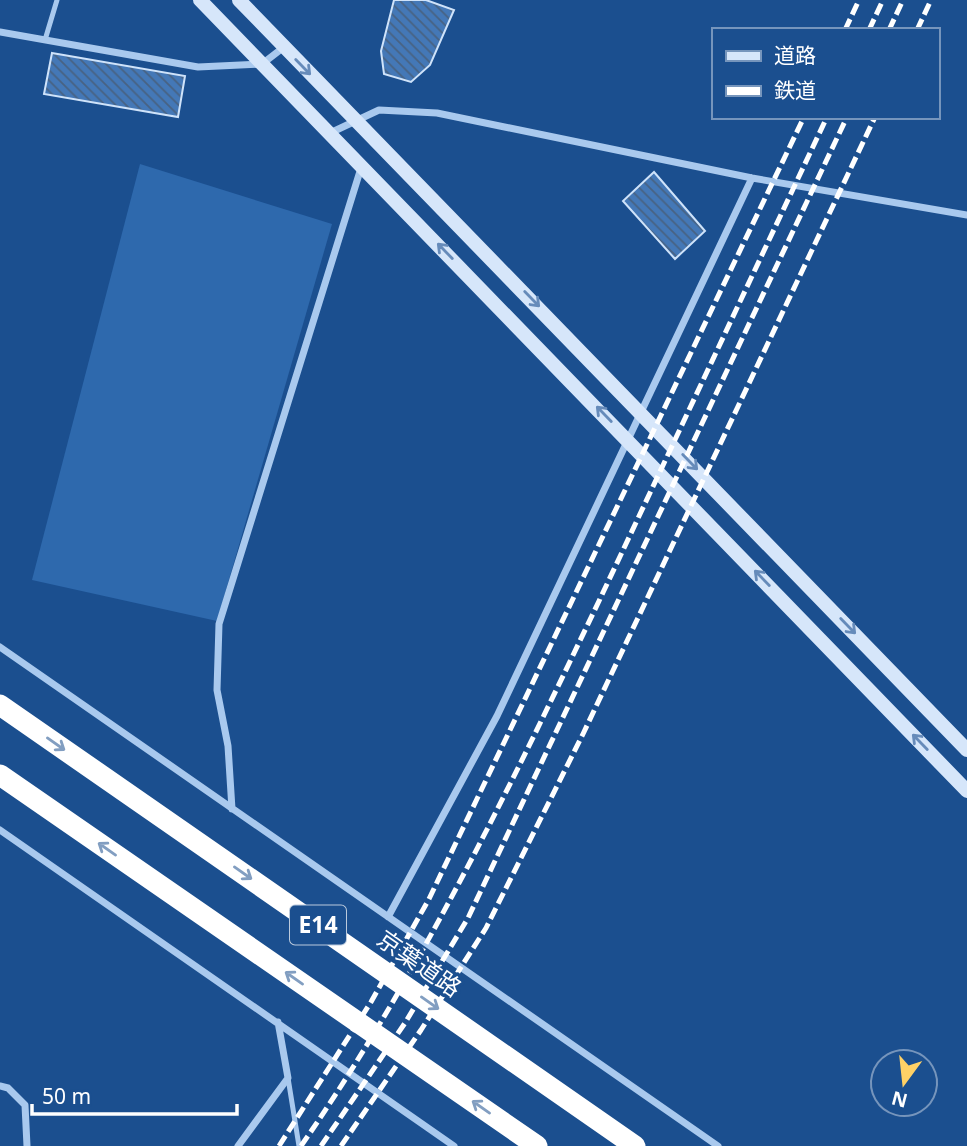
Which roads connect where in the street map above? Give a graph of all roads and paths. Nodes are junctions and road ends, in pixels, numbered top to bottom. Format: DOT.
graph roads {
  1 [pos="57,0"];
  2 [pos="200,0"];
  3 [pos="240,0"];
  4 [pos="0,32"];
  5 [pos="45,40"];
  6 [pos="284,47"];
  7 [pos="262,64"];
  8 [pos="354,119"];
  9 [pos="330,133"];
  10 [pos="362,165"];
  11 [pos="752,178"];
  12 [pos="967,215"];
  13 [pos="640,411"];
  14 [pos="628,439"];
  15 [pos="0,647"];
  16 [pos="0,705"];
  17 [pos="967,750"];
  18 [pos="0,775"];
  19 [pos="967,791"];
  20 [pos="232,809"];
  21 [pos="0,830"];
  22 [pos="388,917"];
  23 [pos="278,1022"];
  24 [pos="288,1078"];
  25 [pos="0,1086"];
  26 [pos="27,1146"];
  27 [pos="238,1146"];
  28 [pos="299,1146"];
  29 [pos="454,1146"];
  30 [pos="537,1146"];
  31 [pos="635,1146"];
  32 [pos="718,1146"];
  1 -- 5 [label="lane"];
  2 -- 7 [label="street"];
  3 -- 6 [label="street"];
  4 -- 5 [label="street"];
  5 -- 7 [label="street"];
  6 -- 7 [label="street"];
  6 -- 8 [label="street, one-way"];
  7 -- 9 [label="street"];
  8 -- 9 [label="street"];
  8 -- 11 [label="street"];
  8 -- 13 [label="street, one-way"];
  9 -- 10 [label="street"];
  14 -- 10 [label="street, one-way"];
  10 -- 20 [label="street"];
  11 -- 12 [label="street"];
  11 -- 13 [label="street"];
  13 -- 14 [label="street"];
  13 -- 17 [label="street, one-way"];
  19 -- 14 [label="street, one-way"];
  14 -- 22 [label="street"];
  15 -- 20 [label="street"];
  16 -- 31 [label="highway, 京葉道路 / E14, one-way"];
  30 -- 18 [label="highway, E14, one-way"];
  20 -- 22 [label="street"];
  21 -- 23 [label="street"];
  22 -- 32 [label="street"];
  23 -- 24 [label="street"];
  23 -- 29 [label="street"];
  24 -- 27 [label="street"];
  24 -- 28 [label="lane"];
  25 -- 26 [label="street"];
}
